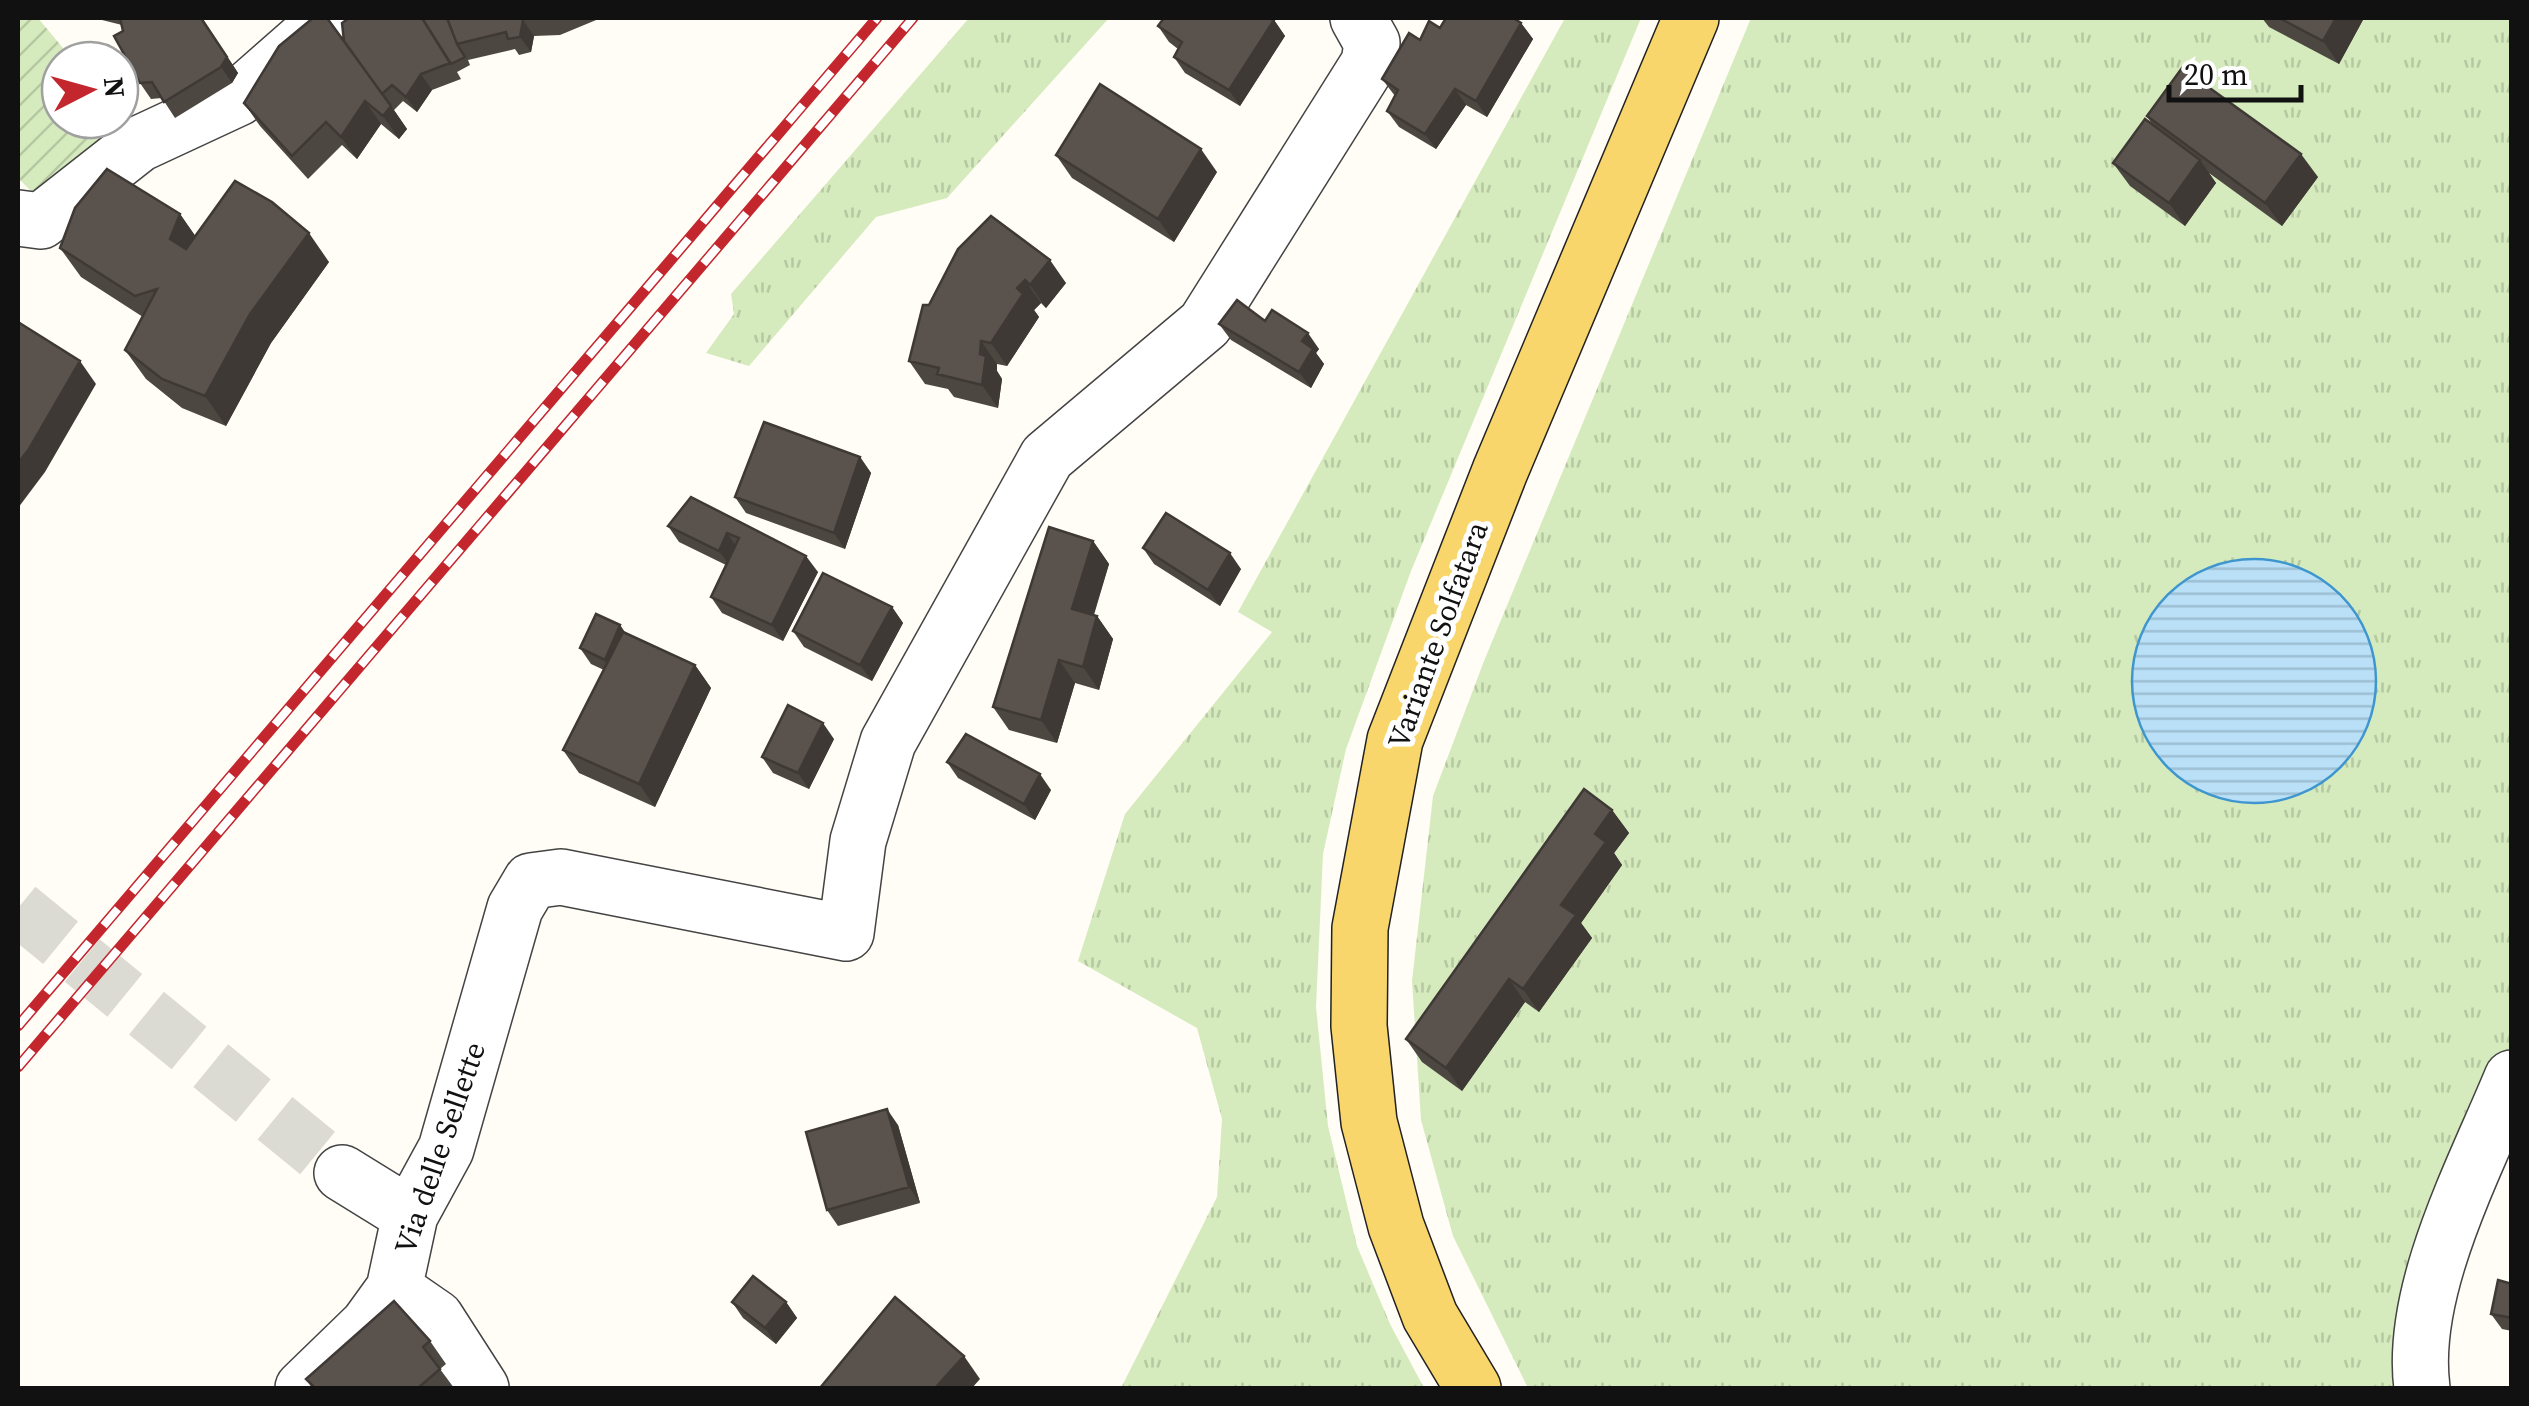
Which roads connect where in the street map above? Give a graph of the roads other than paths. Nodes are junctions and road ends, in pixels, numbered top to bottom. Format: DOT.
graph roads {
  1 [pos="330,18"];
  2 [pos="1358,18"];
  3 [pos="1691,18"];
  4 [pos="18,218"];
  5 [pos="2512,1078"];
  6 [pos="342,1173"];
  7 [pos="410,1215"];
  8 [pos="394,1289"];
  9 [pos="303,1388"];
  10 [pos="481,1388"];
  11 [pos="1473,1388"];
  12 [pos="2422,1388"];
  1 -- 4 [label="street"];
  2 -- 7 [label="street, Via delle Sellette"];
  3 -- 11 [label="main road, Variante Solfatara"];
  5 -- 12 [label="street"];
  6 -- 7 [label="street"];
  7 -- 8 [label="street, Via delle Sellette"];
  8 -- 9 [label="street, Via delle Sellette"];
  8 -- 10 [label="street"];
}
